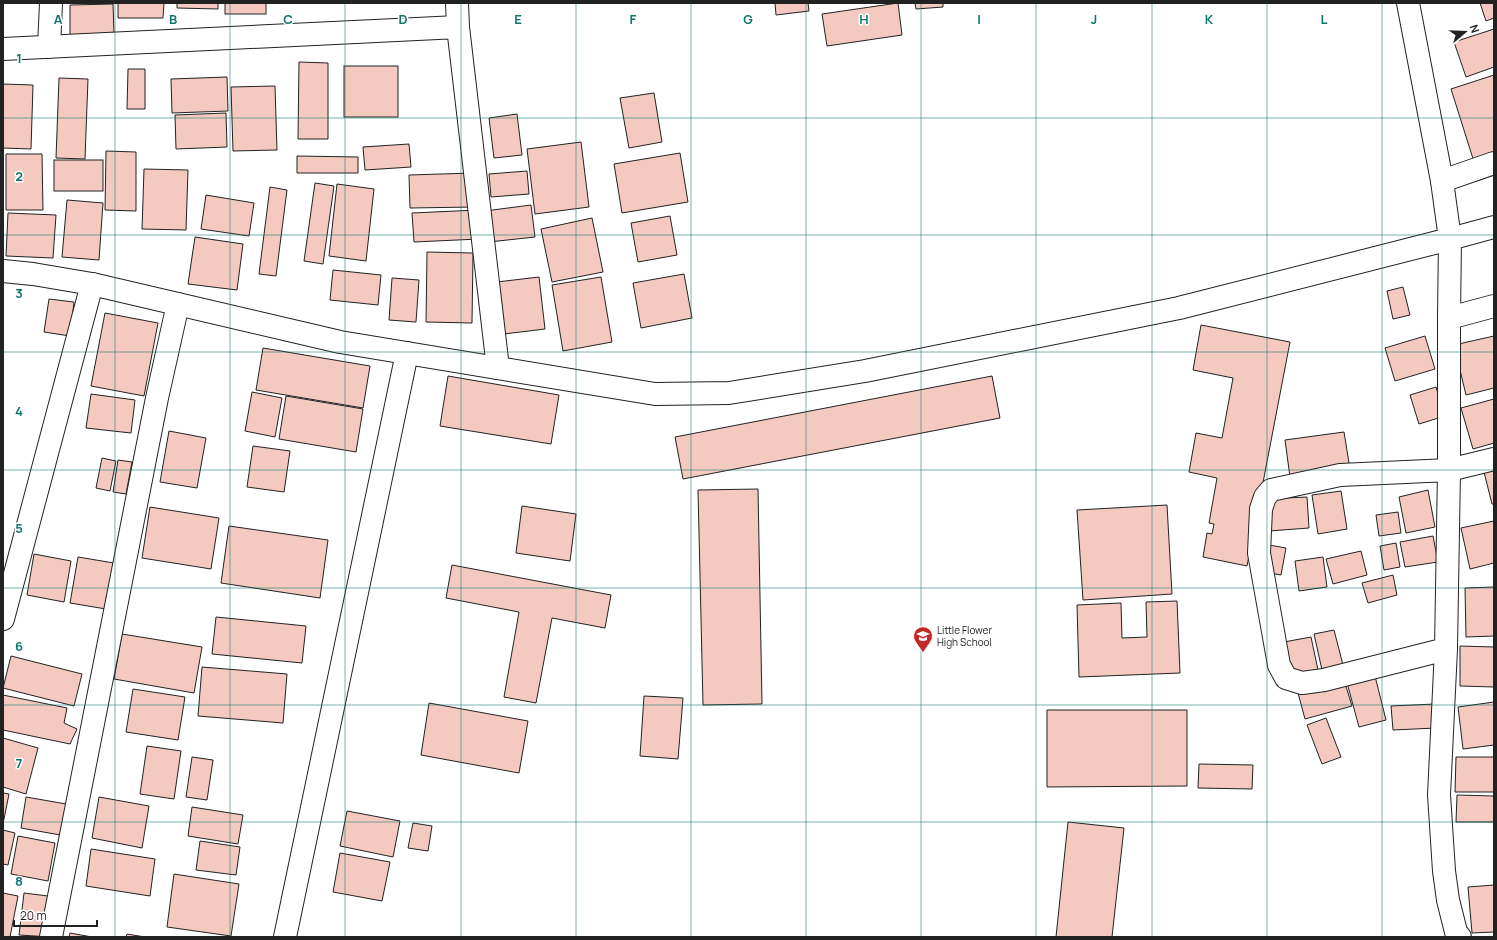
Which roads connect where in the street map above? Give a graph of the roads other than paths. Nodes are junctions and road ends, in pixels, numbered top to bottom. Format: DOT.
graph roads {
  1 [pos="51,3"];
  2 [pos="457,3"];
  3 [pos="1408,3"];
  4 [pos="458,27"];
  5 [pos="48,47"];
  6 [pos="3,50"];
  7 [pos="1494,163"];
  8 [pos="1442,181"];
  9 [pos="1494,227"];
  10 [pos="1450,239"];
  11 [pos="3,271"];
  12 [pos="92,284"];
  13 [pos="178,304"];
  14 [pos="1494,306"];
  15 [pos="1449,318"];
  16 [pos="407,353"];
  17 [pos="498,368"];
  18 [pos="1494,459"];
  19 [pos="1449,470"];
  20 [pos="3,619"];
  21 [pos="1446,649"];
  22 [pos="51,937"];
  23 [pos="286,937"];
  24 [pos="1460,937"];
  1 -- 5 [label="street"];
  2 -- 4 [label="street"];
  3 -- 8 [label="street"];
  4 -- 5 [label="street"];
  4 -- 17 [label="street"];
  5 -- 6 [label="street"];
  7 -- 8 [label="street"];
  8 -- 10 [label="street"];
  9 -- 10 [label="street"];
  10 -- 15 [label="street"];
  10 -- 17 [label="street"];
  11 -- 12 [label="street"];
  12 -- 13 [label="street"];
  12 -- 20 [label="street"];
  13 -- 16 [label="street"];
  13 -- 22 [label="street"];
  14 -- 15 [label="street"];
  15 -- 19 [label="street"];
  16 -- 17 [label="street"];
  16 -- 23 [label="street"];
  18 -- 19 [label="street"];
  19 -- 21 [label="street"];
  19 -- 21 [label="street"];
  21 -- 24 [label="street"];
}
